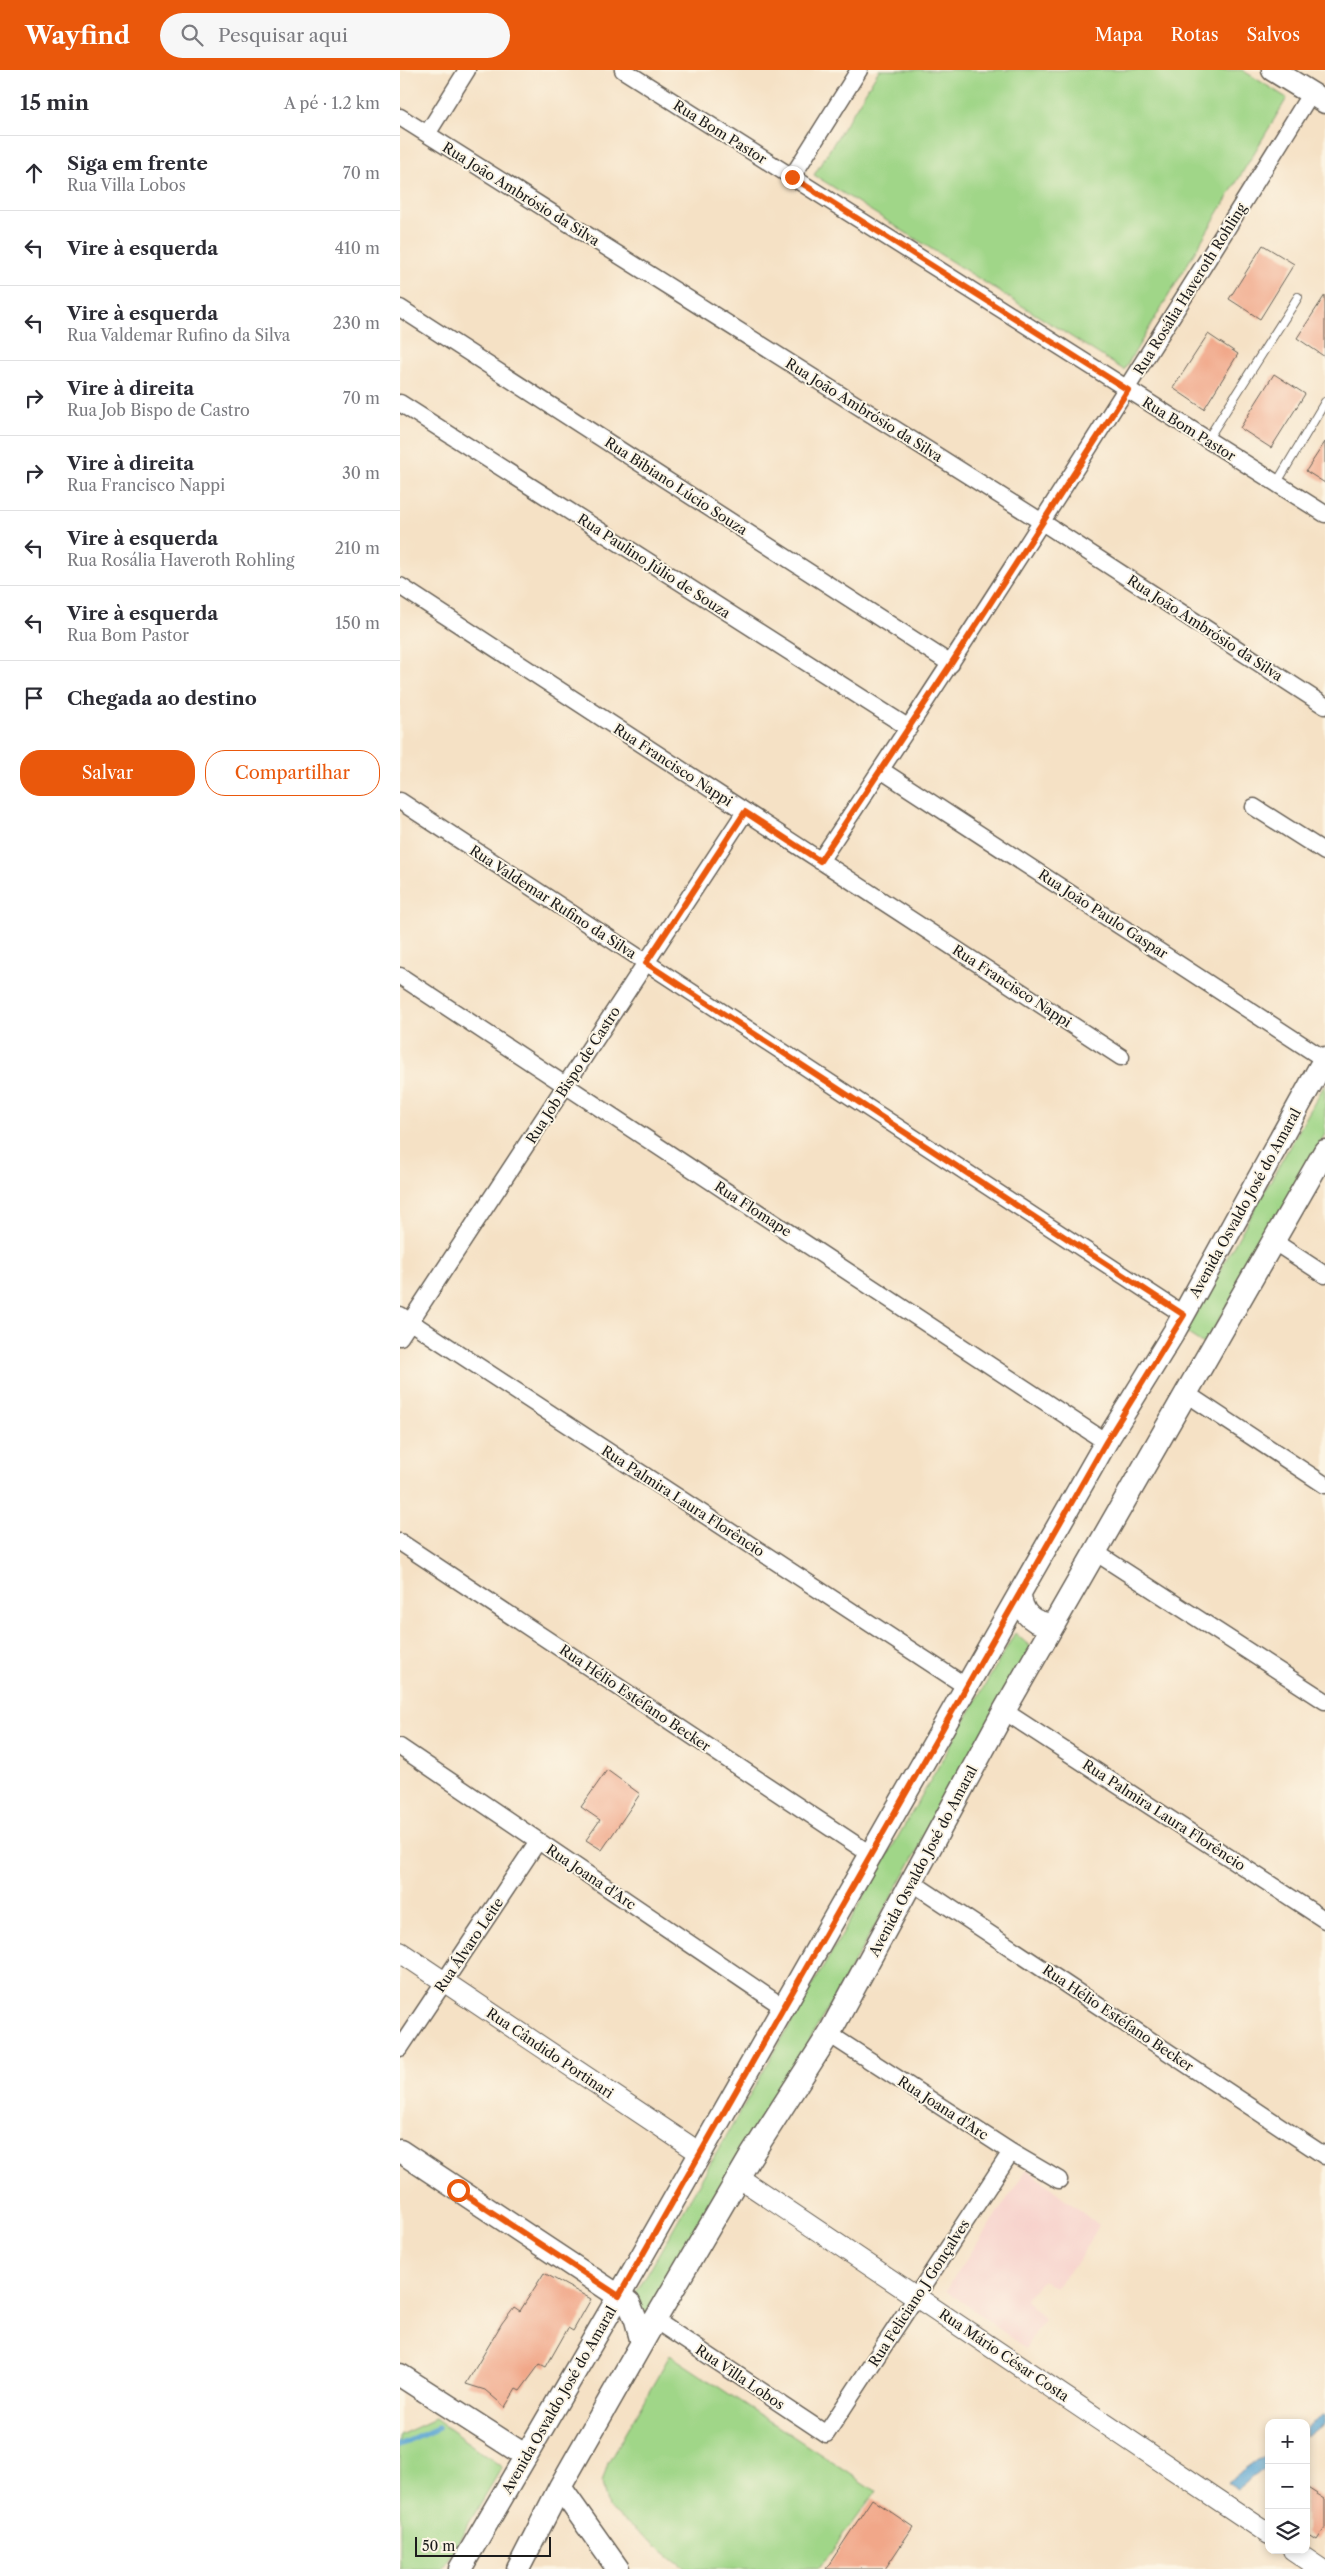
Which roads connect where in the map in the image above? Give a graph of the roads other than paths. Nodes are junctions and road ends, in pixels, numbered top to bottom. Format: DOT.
graph roads {
  1 [pos="467,70"];
  2 [pos="623,70"];
  3 [pos="859,70"];
  4 [pos="1273,70"];
  5 [pos="1318,98"];
  6 [pos="400,117"];
  7 [pos="427,134"];
  8 [pos="792,177"];
  9 [pos="1298,297"];
  10 [pos="400,308"];
  11 [pos="1128,390"];
  12 [pos="1325,402"];
  13 [pos="400,403"];
  14 [pos="1207,440"];
  15 [pos="1276,484"];
  16 [pos="1325,514"];
  17 [pos="1042,522"];
  18 [pos="400,586"];
  19 [pos="951,664"];
  20 [pos="1325,706"];
  21 [pos="909,728"];
  22 [pos="881,770"];
  23 [pos="400,801"];
  24 [pos="1254,807"];
  25 [pos="745,812"];
  26 [pos="1325,852"];
  27 [pos="820,861"];
  28 [pos="646,963"];
  29 [pos="400,976"];
  30 [pos="1121,1057"];
  31 [pos="1325,1058"];
  32 [pos="566,1085"];
  33 [pos="1325,1151"];
  34 [pos="1273,1241"];
  35 [pos="1325,1274"];
  36 [pos="1184,1315"];
  37 [pos="405,1318"];
  38 [pos="400,1337"];
  39 [pos="1187,1394"];
  40 [pos="1106,1442"];
  41 [pos="1325,1485"];
  42 [pos="400,1542"];
  43 [pos="1095,1552"];
  44 [pos="1020,1594"];
  45 [pos="1054,1624"];
  46 [pos="967,1687"];
  47 [pos="1325,1701"];
  48 [pos="1004,1711"];
  49 [pos="400,1747"];
  50 [pos="538,1841"];
  51 [pos="870,1854"];
  52 [pos="910,1881"];
  53 [pos="1325,1920"];
  54 [pos="400,1952"];
  55 [pos="444,1982"];
  56 [pos="783,2007"];
  57 [pos="829,2034"];
  58 [pos="400,2048"];
  59 [pos="400,2151"];
  60 [pos="1011,2152"];
  61 [pos="700,2153"];
  62 [pos="1325,2156"];
  63 [pos="738,2177"];
  64 [pos="1059,2180"];
  65 [pos="619,2296"];
  66 [pos="917,2297"];
  67 [pos="655,2320"];
  68 [pos="642,2343"];
  69 [pos="400,2375"];
  70 [pos="826,2434"];
  71 [pos="526,2456"];
  72 [pos="560,2487"];
  73 [pos="1265,2531"];
  74 [pos="1299,2554"];
  75 [pos="460,2569"];
  76 [pos="518,2569"];
  77 [pos="618,2569"];
  78 [pos="1321,2569"];
  1 -- 7 [label="street"];
  2 -- 8 [label="street, Rua Bom Pastor"];
  3 -- 8 [label="street"];
  4 -- 5 [label="main road"];
  5 -- 11 [label="street, Rua Rosália Haveroth Rohling"];
  6 -- 7 [label="street, Rua João Ambrósio da Silva"];
  7 -- 17 [label="street, Rua João Ambrósio da Silva"];
  8 -- 11 [label="street, Rua Bom Pastor"];
  9 -- 14 [label="lane"];
  10 -- 19 [label="street, Rua Bibiano Lúcio Souza"];
  11 -- 14 [label="street, Rua Bom Pastor"];
  11 -- 17 [label="street, Rua Rosália Haveroth Rohling"];
  12 -- 15 [label="lane"];
  13 -- 21 [label="street, Rua Paulino Júlio de Souza"];
  14 -- 15 [label="street, Rua Bom Pastor"];
  15 -- 16 [label="street, Rua Bom Pastor"];
  17 -- 19 [label="street, Rua Rosália Haveroth Rohling"];
  17 -- 20 [label="street, Rua João Ambrósio da Silva"];
  18 -- 25 [label="street, Rua Francisco Nappi"];
  19 -- 21 [label="street, Rua Rosália Haveroth Rohling"];
  21 -- 22 [label="street, Rua Rosália Haveroth Rohling"];
  22 -- 27 [label="street, Rua Rosália Haveroth Rohling"];
  22 -- 31 [label="street, Rua João Paulo Gaspar"];
  23 -- 28 [label="street, Rua Valdemar Rufino da Silva"];
  24 -- 26 [label="street"];
  25 -- 27 [label="street, Rua Francisco Nappi"];
  25 -- 28 [label="street, Rua Job Bispo de Castro"];
  27 -- 30 [label="street, Rua Francisco Nappi"];
  28 -- 32 [label="street, Rua Job Bispo de Castro"];
  28 -- 36 [label="street, Rua Valdemar Rufino da Silva"];
  29 -- 32 [label="street, Rua Flomape"];
  31 -- 36 [label="main road, Avenida Osvaldo José do Amaral"];
  32 -- 37 [label="street, Rua Job Bispo de Castro"];
  32 -- 40 [label="street, Rua Flomape"];
  33 -- 34 [label="main road, Avenida Osvaldo José do Amaral"];
  34 -- 35 [label="street"];
  34 -- 39 [label="main road, Avenida Osvaldo José do Amaral"];
  36 -- 40 [label="main road, Avenida Osvaldo José do Amaral"];
  37 -- 38 [label="street, Rua Job Bispo de Castro"];
  37 -- 46 [label="street, Rua Palmira Laura Florêncio"];
  39 -- 41 [label="street"];
  39 -- 43 [label="main road, Avenida Osvaldo José do Amaral"];
  40 -- 44 [label="main road, Avenida Osvaldo José do Amaral"];
  42 -- 51 [label="street, Rua Hélio Estéfano Becker"];
  43 -- 45 [label="main road, Avenida Osvaldo José do Amaral"];
  43 -- 47 [label="street"];
  44 -- 45 [label="main road"];
  44 -- 46 [label="main road, Avenida Osvaldo José do Amaral"];
  45 -- 48 [label="main road, Avenida Osvaldo José do Amaral"];
  46 -- 51 [label="main road, Avenida Osvaldo José do Amaral"];
  48 -- 52 [label="main road, Avenida Osvaldo José do Amaral"];
  48 -- 53 [label="street, Rua Palmira Laura Florêncio"];
  49 -- 50 [label="street, Rua Joana d'Arc"];
  50 -- 55 [label="street, Rua Álvaro Leite"];
  50 -- 56 [label="street, Rua Joana d'Arc"];
  51 -- 56 [label="main road, Avenida Osvaldo José do Amaral"];
  52 -- 57 [label="main road, Avenida Osvaldo José do Amaral"];
  52 -- 62 [label="street, Rua Hélio Estéfano Becker"];
  54 -- 55 [label="street, Rua Cândido Portinari"];
  55 -- 58 [label="street, Rua Álvaro Leite"];
  55 -- 61 [label="street, Rua Cândido Portinari"];
  56 -- 61 [label="main road, Avenida Osvaldo José do Amaral"];
  57 -- 60 [label="street, Rua Joana d'Arc"];
  57 -- 63 [label="main road, Avenida Osvaldo José do Amaral"];
  59 -- 65 [label="main road"];
  60 -- 64 [label="street, Rua Joana d'Arc"];
  60 -- 66 [label="street, Rua Feliciano J Gonçalves"];
  61 -- 65 [label="main road, Avenida Osvaldo José do Amaral"];
  63 -- 66 [label="street, Rua Mário César Costa"];
  63 -- 67 [label="main road, Avenida Osvaldo José do Amaral"];
  65 -- 68 [label="main road"];
  65 -- 71 [label="main road, Avenida Osvaldo José do Amaral"];
  66 -- 70 [label="street, Rua Feliciano J Gonçalves"];
  66 -- 73 [label="street, Rua Mário César Costa"];
  67 -- 68 [label="main road, Avenida Osvaldo José do Amaral"];
  67 -- 70 [label="street, Rua Villa Lobos"];
  68 -- 72 [label="main road, Avenida Osvaldo José do Amaral"];
  69 -- 71 [label="main road"];
  71 -- 75 [label="main road, Avenida Osvaldo José do Amaral"];
  72 -- 76 [label="main road, Avenida Osvaldo José do Amaral"];
  72 -- 77 [label="main road"];
  74 -- 78 [label="street"];
}
